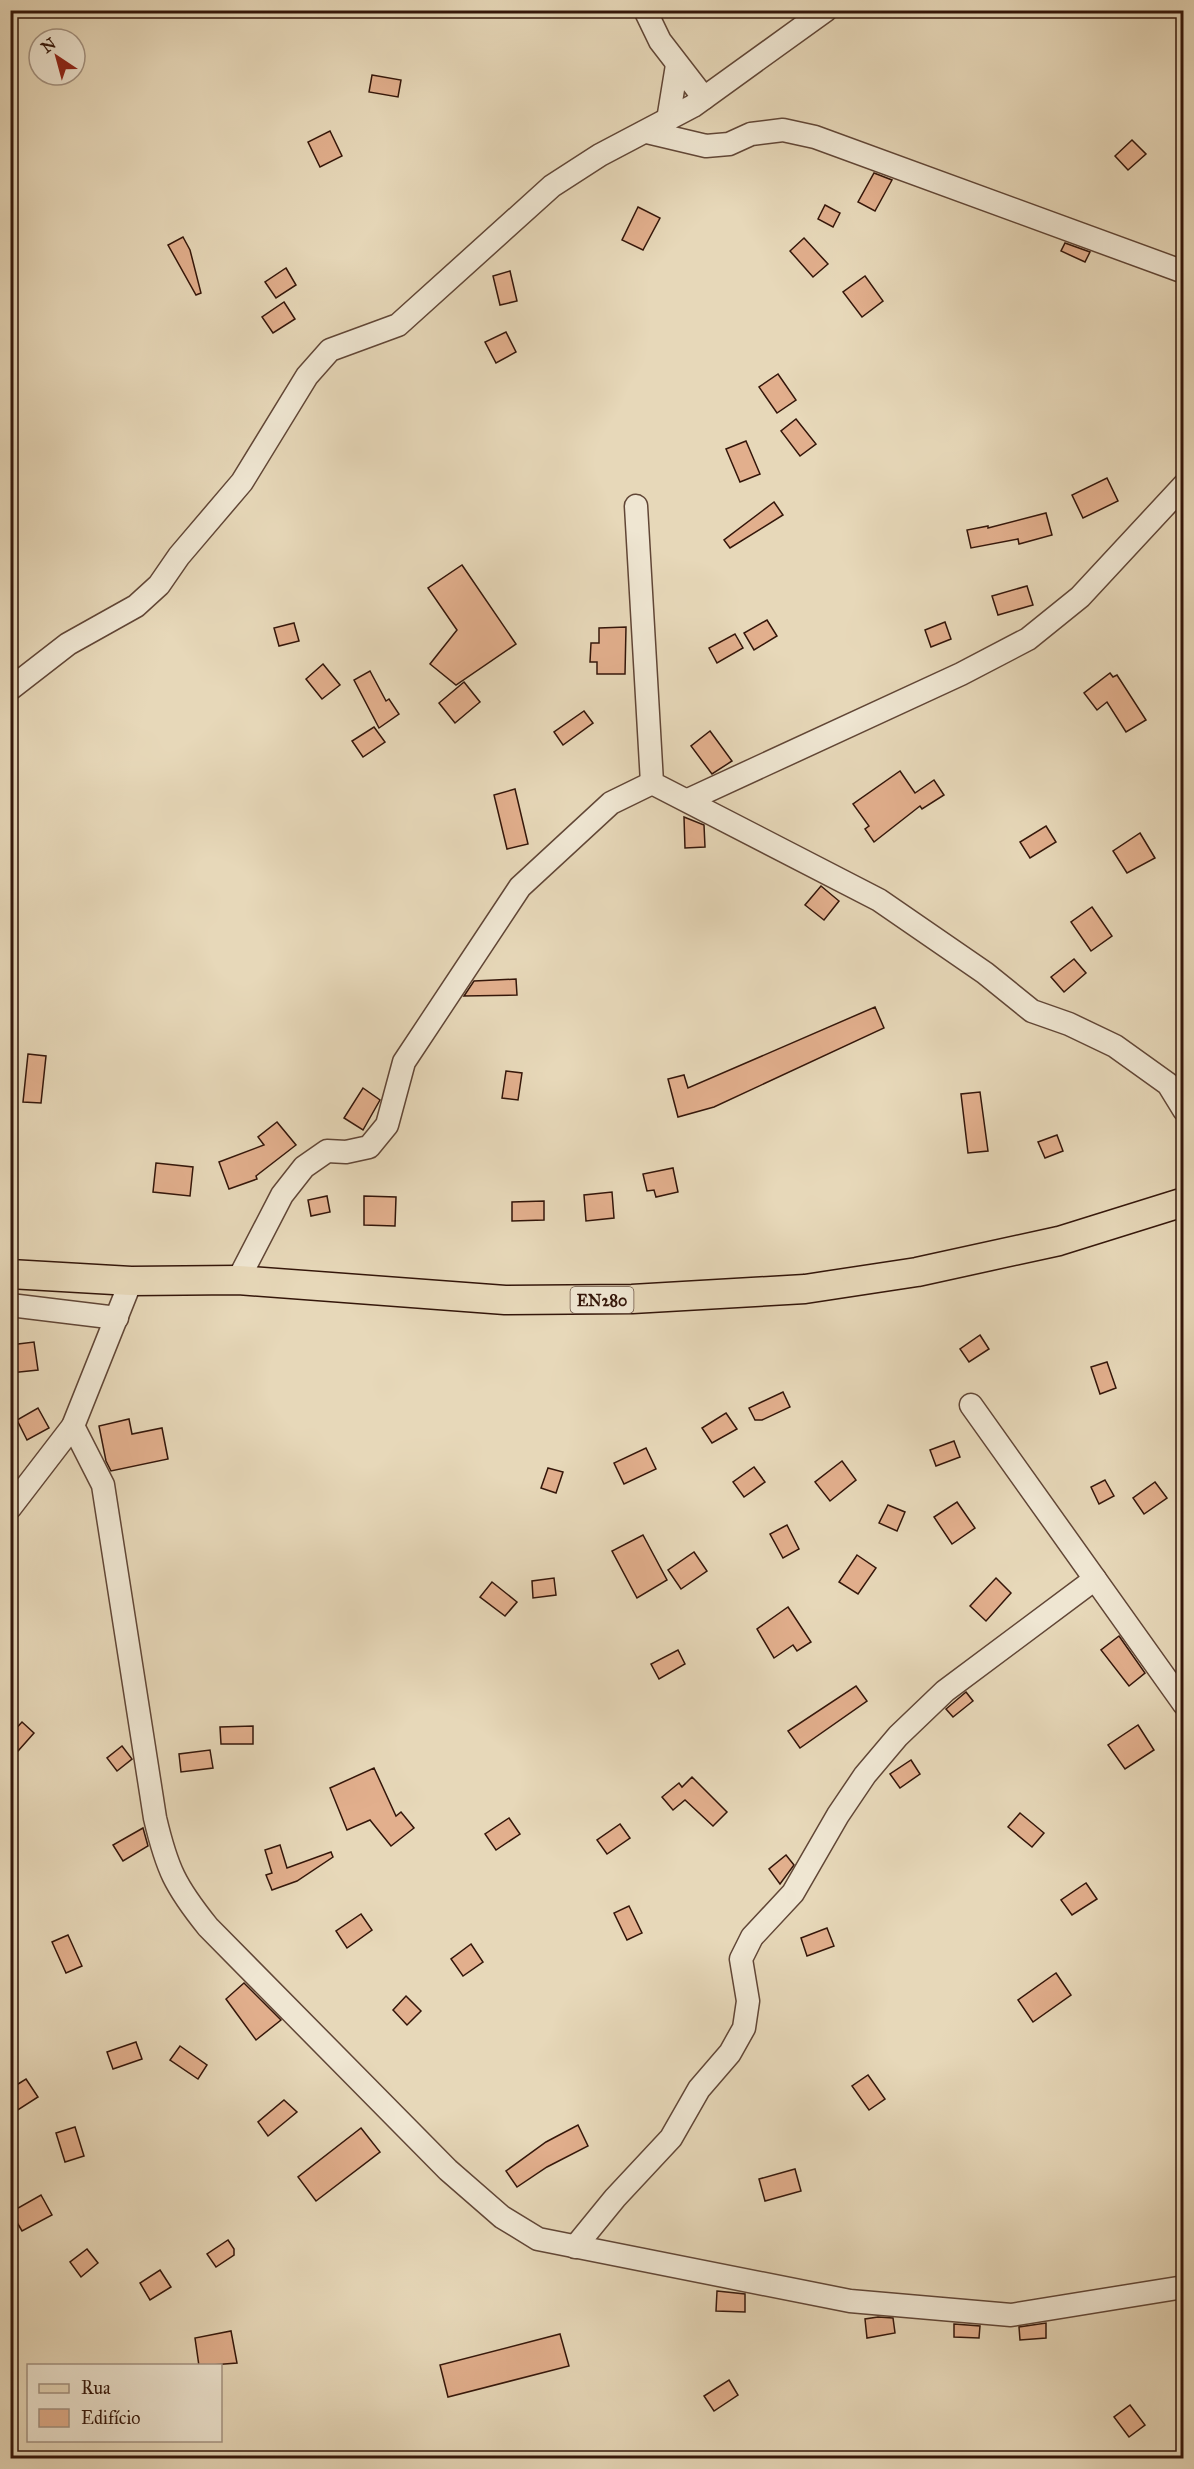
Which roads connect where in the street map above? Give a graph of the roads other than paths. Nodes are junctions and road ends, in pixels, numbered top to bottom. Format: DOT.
graph roads {
  1 [pos="645,10"];
  2 [pos="826,10"];
  3 [pos="677,65"];
  4 [pos="704,98"];
  5 [pos="668,120"];
  6 [pos="647,132"];
  7 [pos="1184,272"];
  8 [pos="1184,485"];
  9 [pos="636,506"];
  10 [pos="10,689"];
  11 [pos="652,783"];
  12 [pos="688,800"];
  13 [pos="1184,1110"];
  14 [pos="1184,1202"];
  15 [pos="10,1274"];
  16 [pos="238,1280"];
  17 [pos="131,1281"];
  18 [pos="10,1305"];
  19 [pos="117,1318"];
  20 [pos="971,1405"];
  21 [pos="73,1426"];
  22 [pos="10,1508"];
  23 [pos="1095,1579"];
  24 [pos="1184,1704"];
  25 [pos="575,2247"];
  26 [pos="1184,2287"];
  1 -- 3 [label="street"];
  2 -- 4 [label="street"];
  3 -- 4 [label="street"];
  3 -- 5 [label="street"];
  4 -- 5 [label="street"];
  5 -- 6 [label="street"];
  6 -- 7 [label="street"];
  6 -- 10 [label="street"];
  8 -- 12 [label="street"];
  9 -- 11 [label="street"];
  11 -- 12 [label="street"];
  11 -- 16 [label="street"];
  12 -- 13 [label="street"];
  14 -- 16 [label="main road, EN280"];
  15 -- 17 [label="main road, EN280"];
  16 -- 17 [label="main road, EN280"];
  17 -- 19 [label="street"];
  18 -- 19 [label="street"];
  19 -- 21 [label="street"];
  20 -- 23 [label="street"];
  21 -- 22 [label="street"];
  21 -- 25 [label="street"];
  23 -- 24 [label="street"];
  23 -- 25 [label="street"];
  25 -- 26 [label="street"];
}
